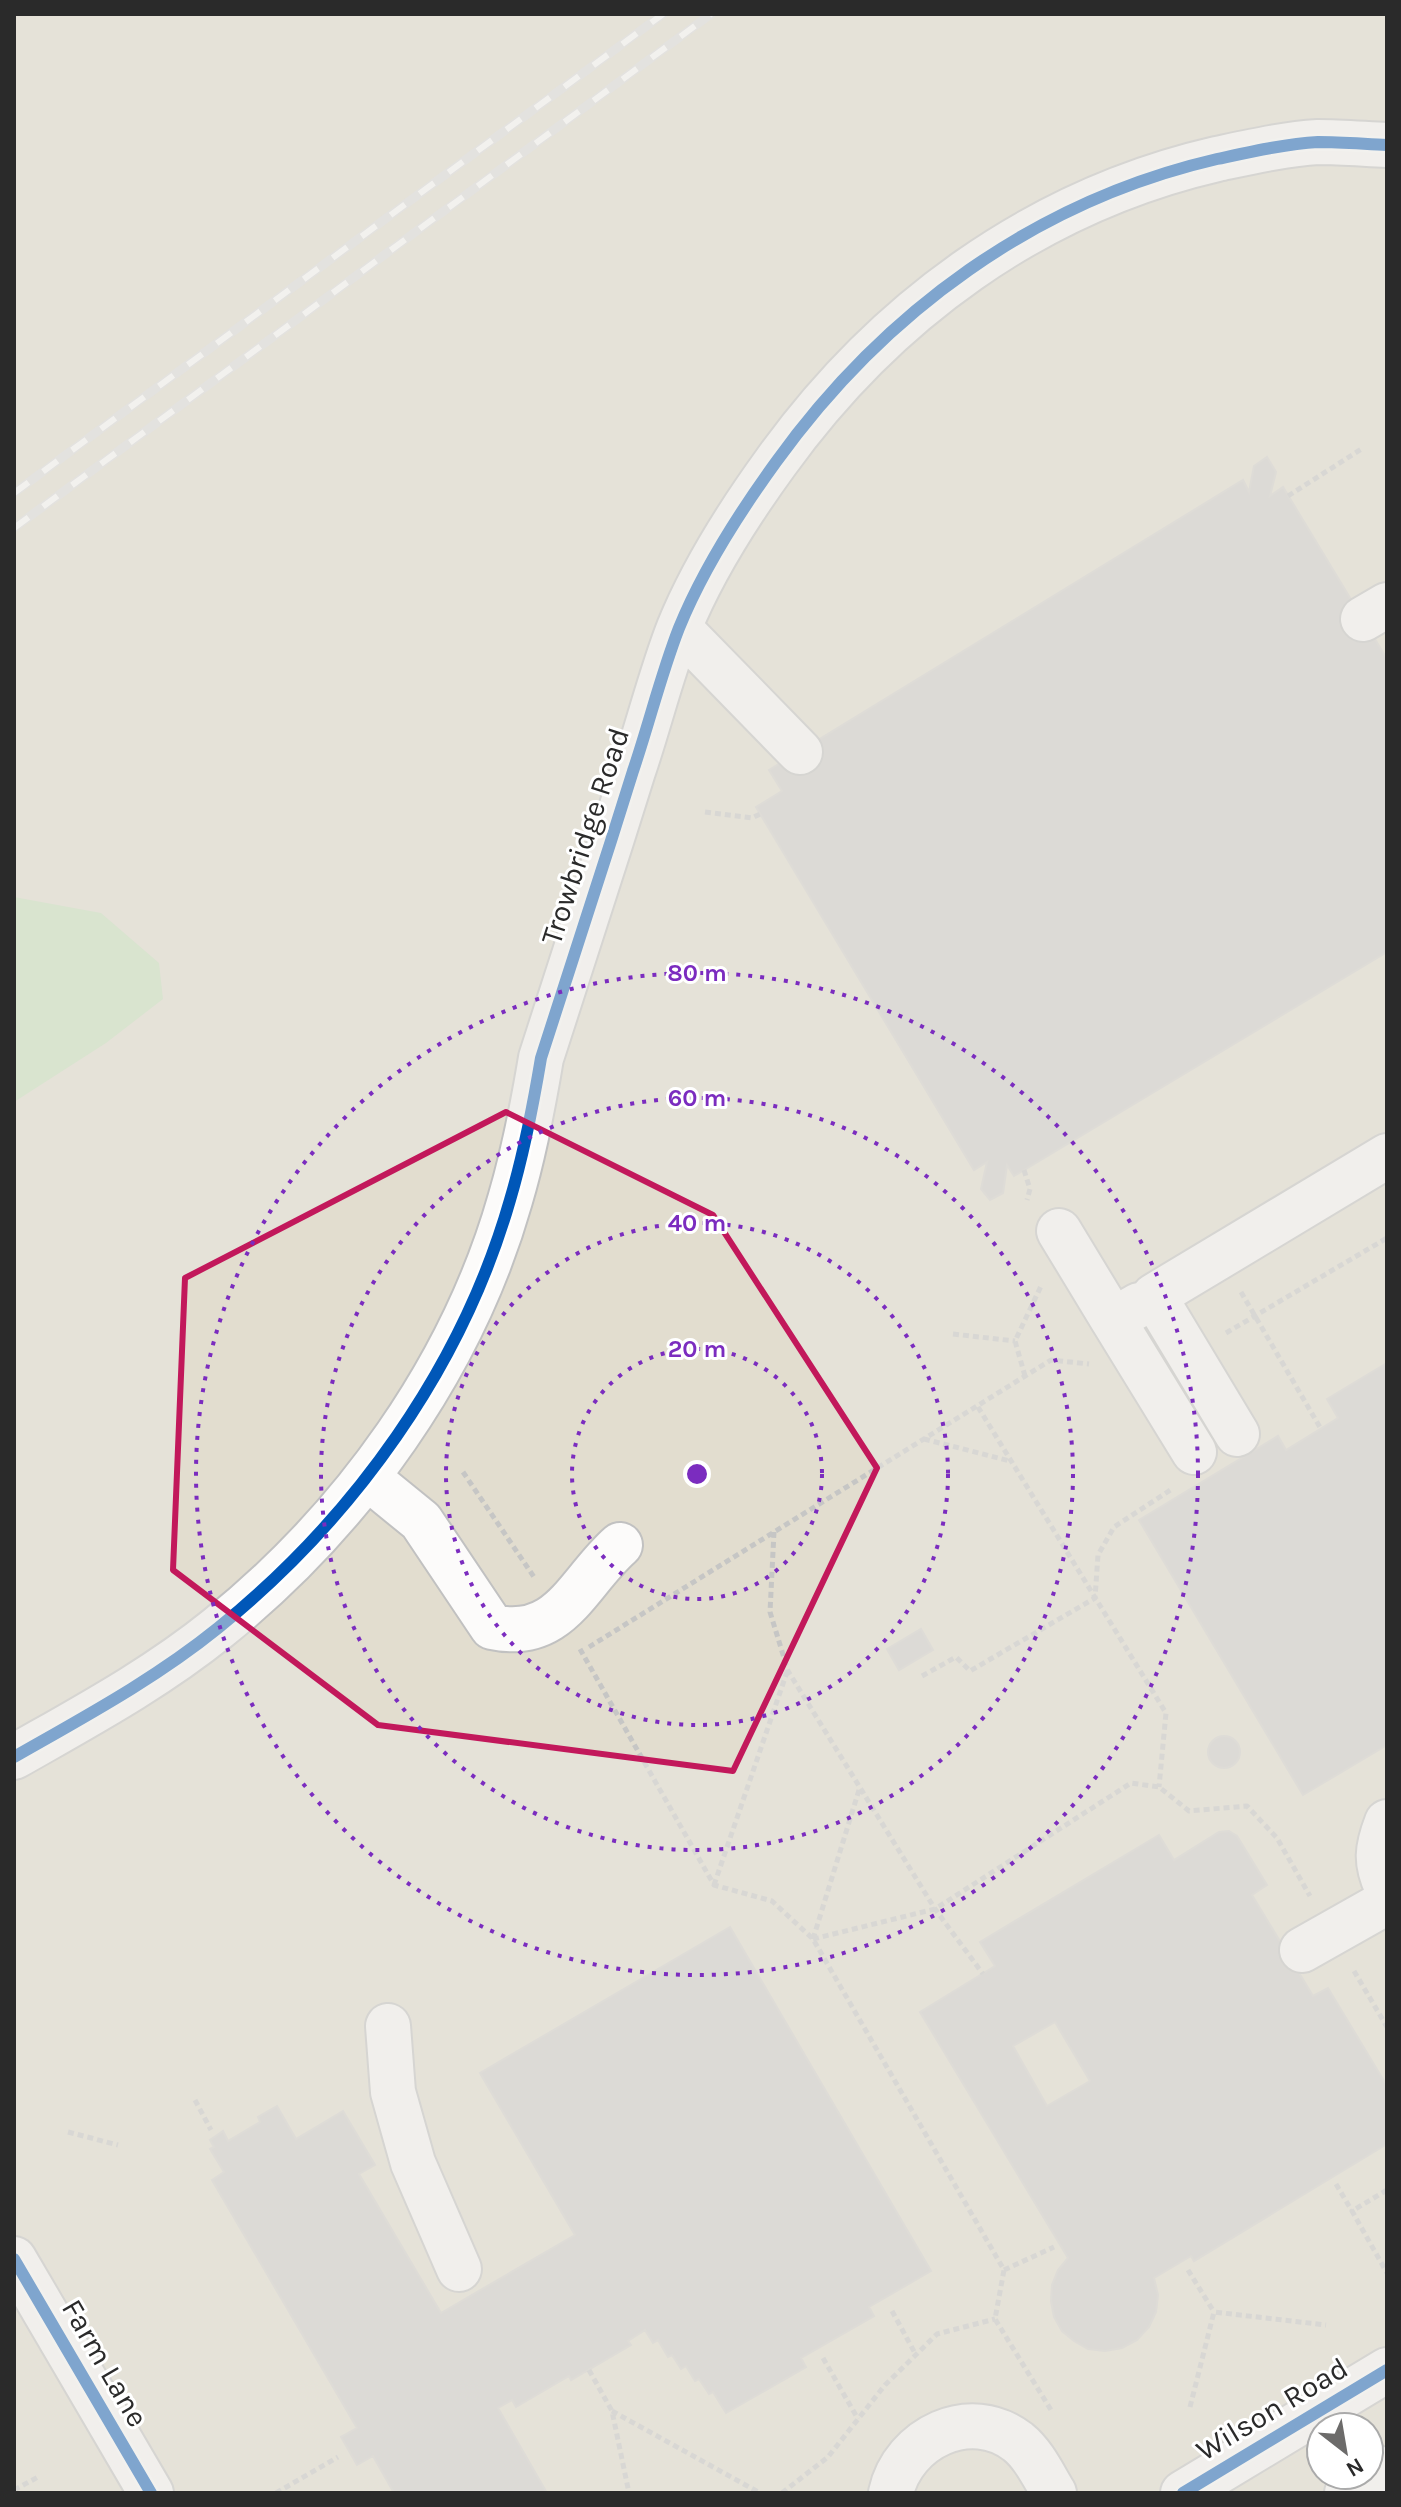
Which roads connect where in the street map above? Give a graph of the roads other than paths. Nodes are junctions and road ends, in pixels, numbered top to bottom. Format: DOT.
graph roads {
  1 [pos="1387,145"];
  2 [pos="679,628"];
  3 [pos="800,752"];
  4 [pos="1387,1156"];
  5 [pos="1059,1231"];
  6 [pos="1154,1296"];
  7 [pos="1113,1320"];
  8 [pos="1237,1434"];
  9 [pos="1184,1469"];
  10 [pos="367,1477"];
  11 [pos="620,1545"];
  12 [pos="14,1757"];
  13 [pos="1387,1822"];
  14 [pos="1387,1888"];
  15 [pos="1387,1902"];
  16 [pos="1317,1942"];
  17 [pos="388,2026"];
  18 [pos="14,2259"];
  19 [pos="459,2269"];
  20 [pos="1387,2370"];
  21 [pos="1335,2411"];
  22 [pos="1305,2429"];
  23 [pos="151,2493"];
  24 [pos="891,2493"];
  25 [pos="1054,2493"];
  26 [pos="1183,2493"];
  1 -- 2 [label="street, Trowbridge Road"];
  2 -- 3 [label="street"];
  2 -- 10 [label="street, Trowbridge Road"];
  4 -- 6 [label="street"];
  5 -- 7 [label="street"];
  6 -- 7 [label="street"];
  6 -- 8 [label="street"];
  7 -- 9 [label="street"];
  10 -- 11 [label="street"];
  10 -- 12 [label="street, Trowbridge Road"];
  13 -- 14 [label="street"];
  15 -- 16 [label="street"];
  17 -- 19 [label="street"];
  18 -- 23 [label="street, Farm Lane"];
  20 -- 21 [label="street, Wilson Road"];
  22 -- 26 [label="street, Wilson Road"];
  24 -- 25 [label="street"];
}
